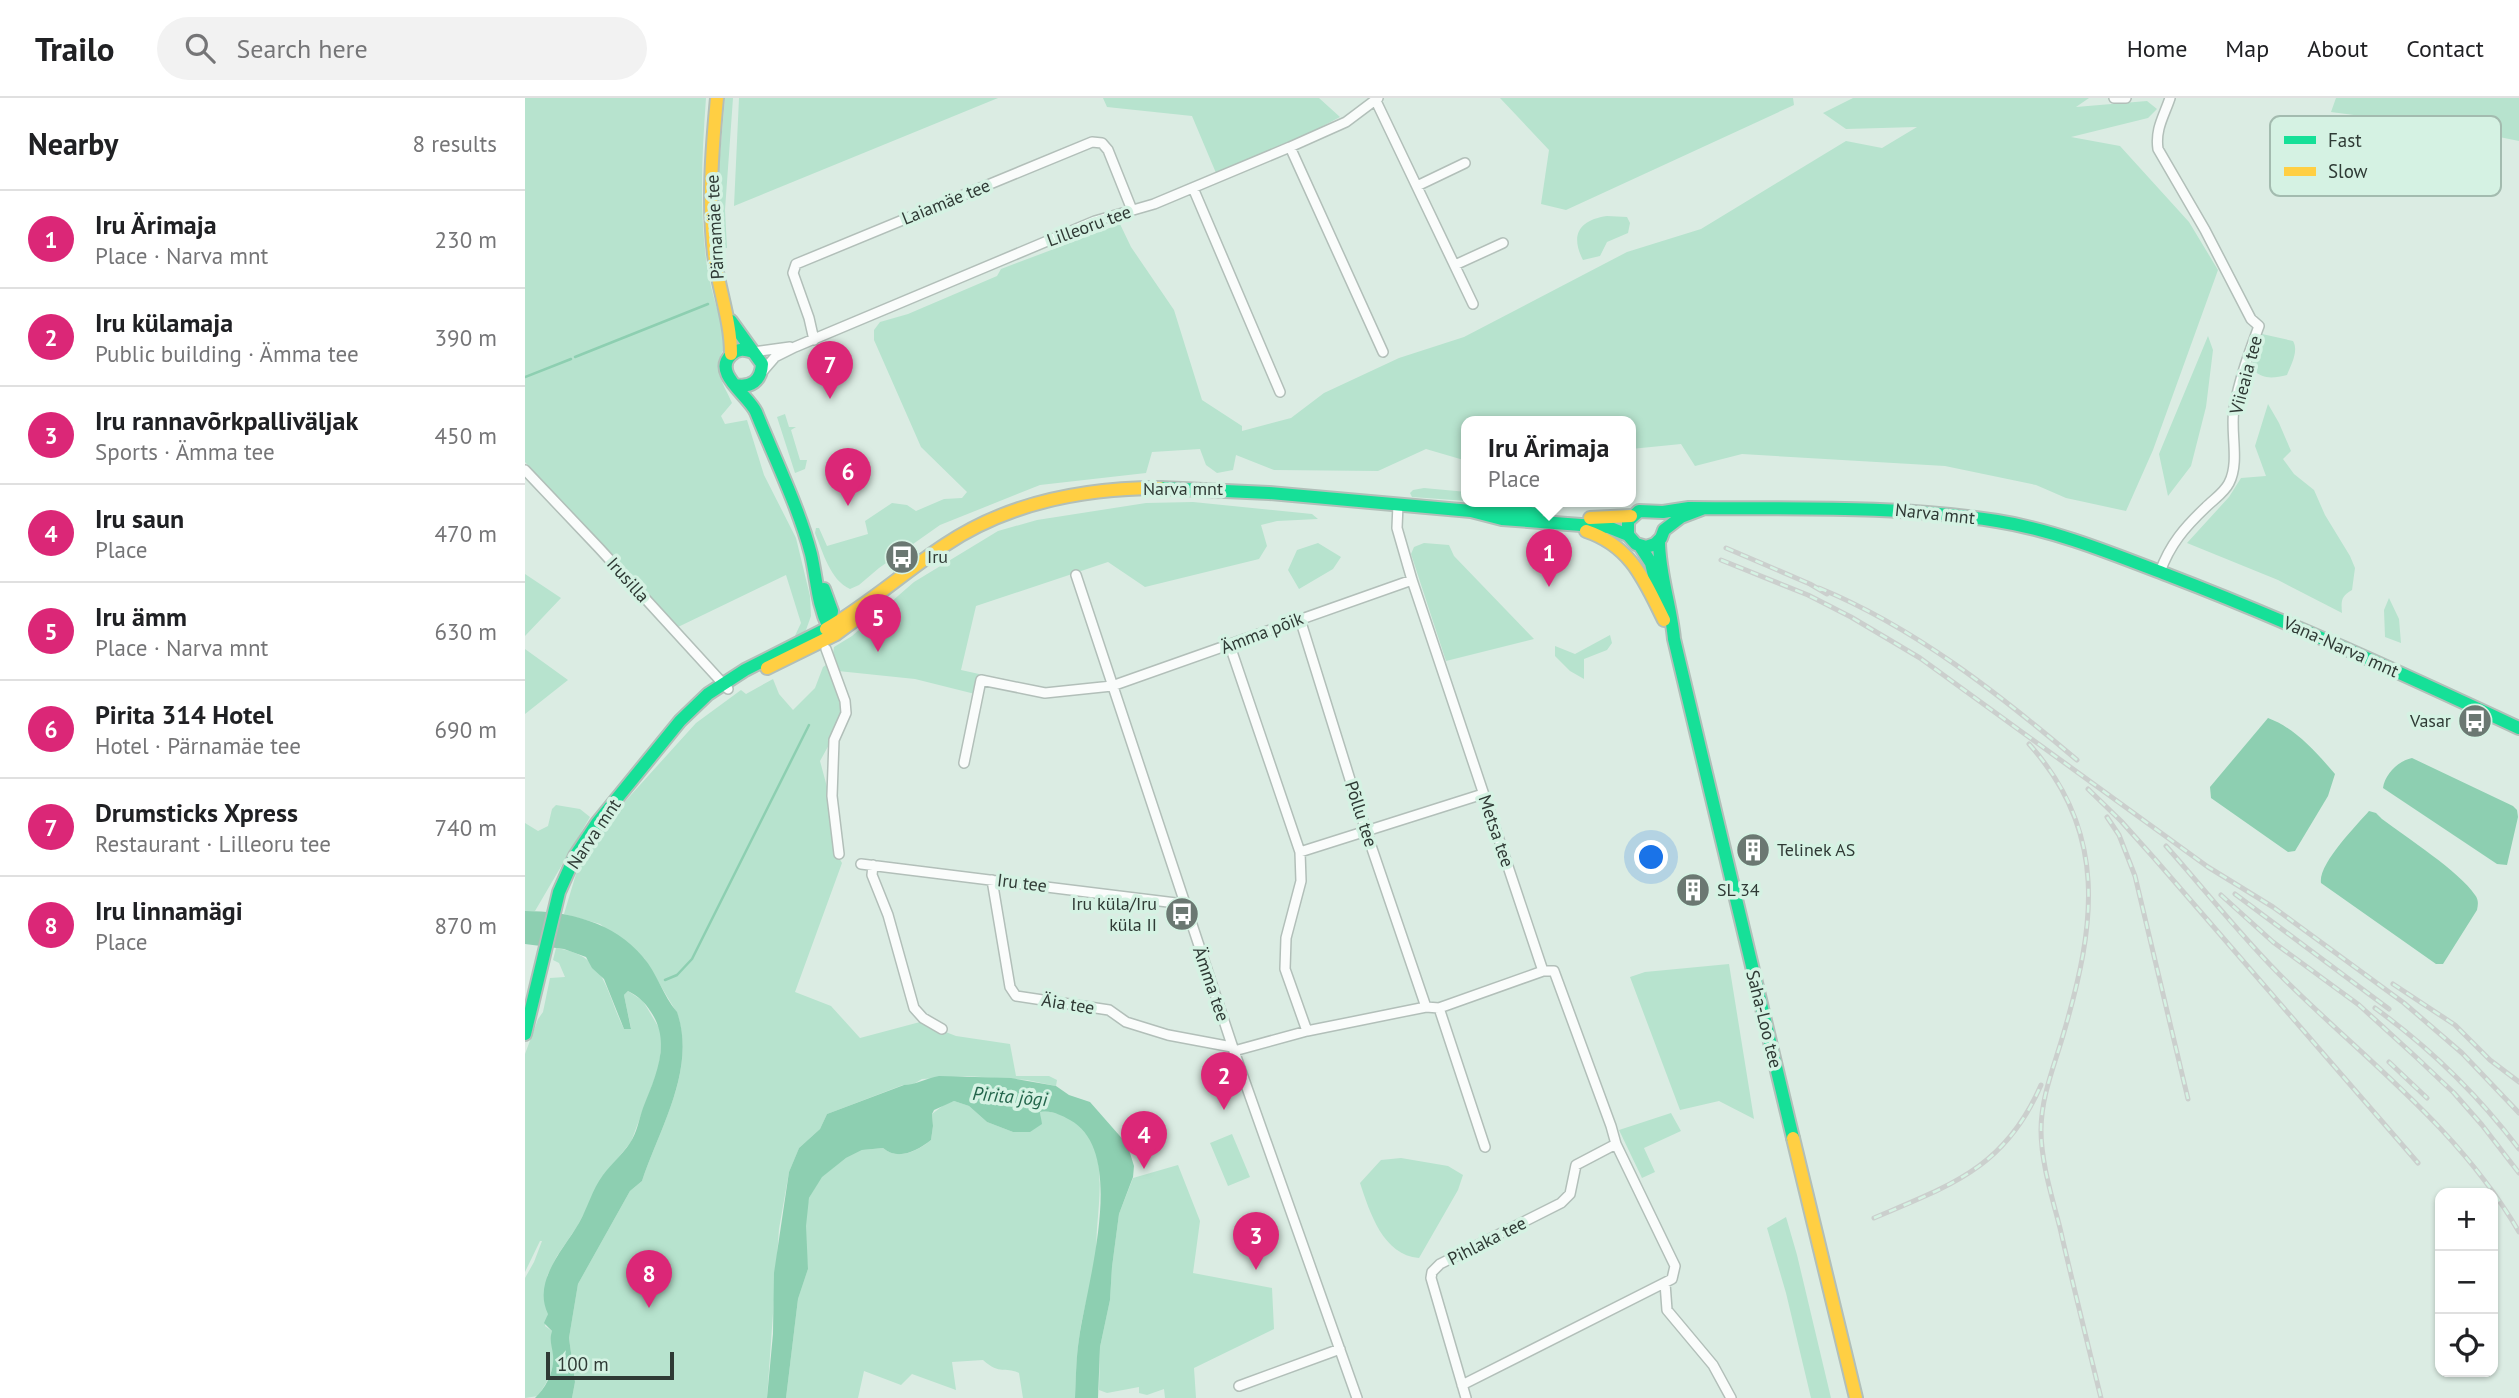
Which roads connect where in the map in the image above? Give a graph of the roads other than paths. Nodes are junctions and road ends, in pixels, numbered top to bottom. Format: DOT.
graph roads {
  1 [pos="717,98"];
  2 [pos="2114,98"];
  3 [pos="2126,98"];
  4 [pos="2169,98"];
  5 [pos="1377,99"];
  6 [pos="1290,147"];
  7 [pos="1465,163"];
  8 [pos="1417,187"];
  9 [pos="1193,188"];
  10 [pos="1132,210"];
  11 [pos="1503,243"];
  12 [pos="1455,265"];
  13 [pos="1473,304"];
  14 [pos="724,309"];
  15 [pos="814,340"];
  16 [pos="795,347"];
  17 [pos="753,352"];
  18 [pos="1383,352"];
  19 [pos="731,354"];
  20 [pos="758,383"];
  21 [pos="734,384"];
  22 [pos="1280,392"];
  23 [pos="774,457"];
  24 [pos="526,472"];
  25 [pos="1398,504"];
  26 [pos="1702,509"];
  27 [pos="1471,511"];
  28 [pos="1655,512"];
  29 [pos="1631,516"];
  30 [pos="1538,522"];
  31 [pos="1628,535"];
  32 [pos="1662,536"];
  33 [pos="1640,546"];
  34 [pos="811,556"];
  35 [pos="913,569"];
  36 [pos="2160,572"];
  37 [pos="1076,575"];
  38 [pos="1412,580"];
  39 [pos="815,586"];
  40 [pos="879,592"];
  41 [pos="826,595"];
  42 [pos="1300,619"];
  43 [pos="1664,620"];
  44 [pos="827,639"];
  45 [pos="1674,639"];
  46 [pos="795,645"];
  47 [pos="1230,646"];
  48 [pos="725,686"];
  49 [pos="1112,686"];
  50 [pos="2519,728"];
  51 [pos="964,763"];
  52 [pos="1483,794"];
  53 [pos="1366,831"];
  54 [pos="1300,852"];
  55 [pos="839,854"];
  56 [pos="861,864"];
  57 [pos="873,865"];
  58 [pos="992,880"];
  59 [pos="1184,904"];
  60 [pos="1543,971"];
  61 [pos="1426,1007"];
  62 [pos="1439,1008"];
  63 [pos="942,1029"];
  64 [pos="1307,1031"];
  65 [pos="525,1034"];
  66 [pos="1233,1049"];
  67 [pos="1616,1144"];
  68 [pos="1485,1147"];
  69 [pos="1665,1283"];
  70 [pos="1340,1349"];
  71 [pos="1462,1385"];
  72 [pos="1239,1386"];
  73 [pos="1357,1398"];
  74 [pos="1466,1398"];
  75 [pos="1731,1398"];
  76 [pos="1856,1398"];
  1 -- 14 [label="main road, Pärnamäe tee"];
  2 -- 3 [label="street"];
  4 -- 36 [label="street, Viieaia tee"];
  5 -- 6 [label="street, Lilleoru tee"];
  5 -- 8 [label="street"];
  6 -- 9 [label="street, Lilleoru tee"];
  6 -- 18 [label="street"];
  7 -- 8 [label="street"];
  8 -- 12 [label="street"];
  9 -- 10 [label="street, Lilleoru tee"];
  9 -- 22 [label="street"];
  10 -- 15 [label="street, Lilleoru tee"];
  10 -- 15 [label="street, Laiamäe tee"];
  11 -- 12 [label="street"];
  12 -- 13 [label="street"];
  14 -- 17 [label="main road"];
  14 -- 19 [label="main road, Pärnamäe tee"];
  15 -- 16 [label="street, Lilleoru tee"];
  16 -- 17 [label="street, Lilleoru tee"];
  16 -- 20 [label="street, Lilleoru tee"];
  17 -- 19 [label="main road"];
  17 -- 20 [label="main road"];
  19 -- 21 [label="main road"];
  20 -- 21 [label="main road"];
  20 -- 23 [label="main road"];
  21 -- 23 [label="main road"];
  23 -- 34 [label="main road"];
  24 -- 48 [label="street, Irusilla"];
  25 -- 27 [label="main road, Narva mnt"];
  25 -- 35 [label="main road, Narva mnt"];
  25 -- 38 [label="street, Metsa tee"];
  26 -- 28 [label="main road, Narva mnt"];
  26 -- 32 [label="main road, Narva mnt"];
  26 -- 36 [label="main road, Narva mnt"];
  27 -- 29 [label="main road, Narva mnt"];
  27 -- 30 [label="main road, Narva mnt"];
  28 -- 29 [label="main road, Narva mnt"];
  28 -- 32 [label="main road"];
  29 -- 31 [label="main road"];
  30 -- 31 [label="main road, Narva mnt"];
  30 -- 43 [label="main road"];
  31 -- 33 [label="main road, Narva mnt"];
  32 -- 33 [label="main road, Narva mnt"];
  32 -- 45 [label="main road, Saha-Loo tee"];
  33 -- 43 [label="main road, Saha-Loo tee"];
  34 -- 39 [label="main road"];
  34 -- 41 [label="main road"];
  35 -- 40 [label="main road, Narva mnt"];
  35 -- 44 [label="main road, Narva mnt"];
  36 -- 50 [label="main road, Vana-Narva mnt"];
  37 -- 49 [label="street, Ämma tee"];
  38 -- 42 [label="street, Ämma põik"];
  38 -- 52 [label="street, Metsa tee"];
  39 -- 44 [label="main road"];
  39 -- 46 [label="main road"];
  40 -- 41 [label="main road"];
  40 -- 44 [label="main road, Narva mnt"];
  41 -- 44 [label="main road"];
  42 -- 47 [label="street, Ämma põik"];
  42 -- 53 [label="street, Põllu tee"];
  43 -- 45 [label="main road, Saha-Loo tee"];
  44 -- 46 [label="main road, Narva mnt"];
  44 -- 48 [label="main road, Narva mnt"];
  44 -- 55 [label="street"];
  45 -- 76 [label="main road, Saha-Loo tee"];
  46 -- 48 [label="main road, Narva mnt"];
  47 -- 49 [label="street, Ämma põik"];
  47 -- 54 [label="street"];
  48 -- 65 [label="main road, Narva mnt"];
  49 -- 51 [label="street, Ämma põik"];
  49 -- 59 [label="street, Ämma tee"];
  52 -- 53 [label="street"];
  52 -- 60 [label="street, Metsa tee"];
  53 -- 54 [label="street"];
  53 -- 61 [label="street, Põllu tee"];
  54 -- 64 [label="street"];
  56 -- 57 [label="street, Iru tee"];
  57 -- 58 [label="street, Iru tee"];
  57 -- 63 [label="street"];
  58 -- 59 [label="street, Iru tee"];
  58 -- 66 [label="street, Äia tee"];
  59 -- 66 [label="street, Ämma tee"];
  60 -- 62 [label="street, Äia tee"];
  60 -- 67 [label="street, Metsa tee"];
  61 -- 62 [label="street, Äia tee"];
  61 -- 64 [label="street, Äia tee"];
  62 -- 68 [label="street"];
  64 -- 66 [label="street, Äia tee"];
  66 -- 70 [label="street, Ämma tee"];
  67 -- 69 [label="street, Metsa tee"];
  67 -- 71 [label="street, Pihlaka tee"];
  69 -- 71 [label="street"];
  69 -- 75 [label="street, Metsa tee"];
  70 -- 72 [label="street"];
  70 -- 73 [label="street, Ämma tee"];
  71 -- 74 [label="street, Pihlaka tee"];
}
